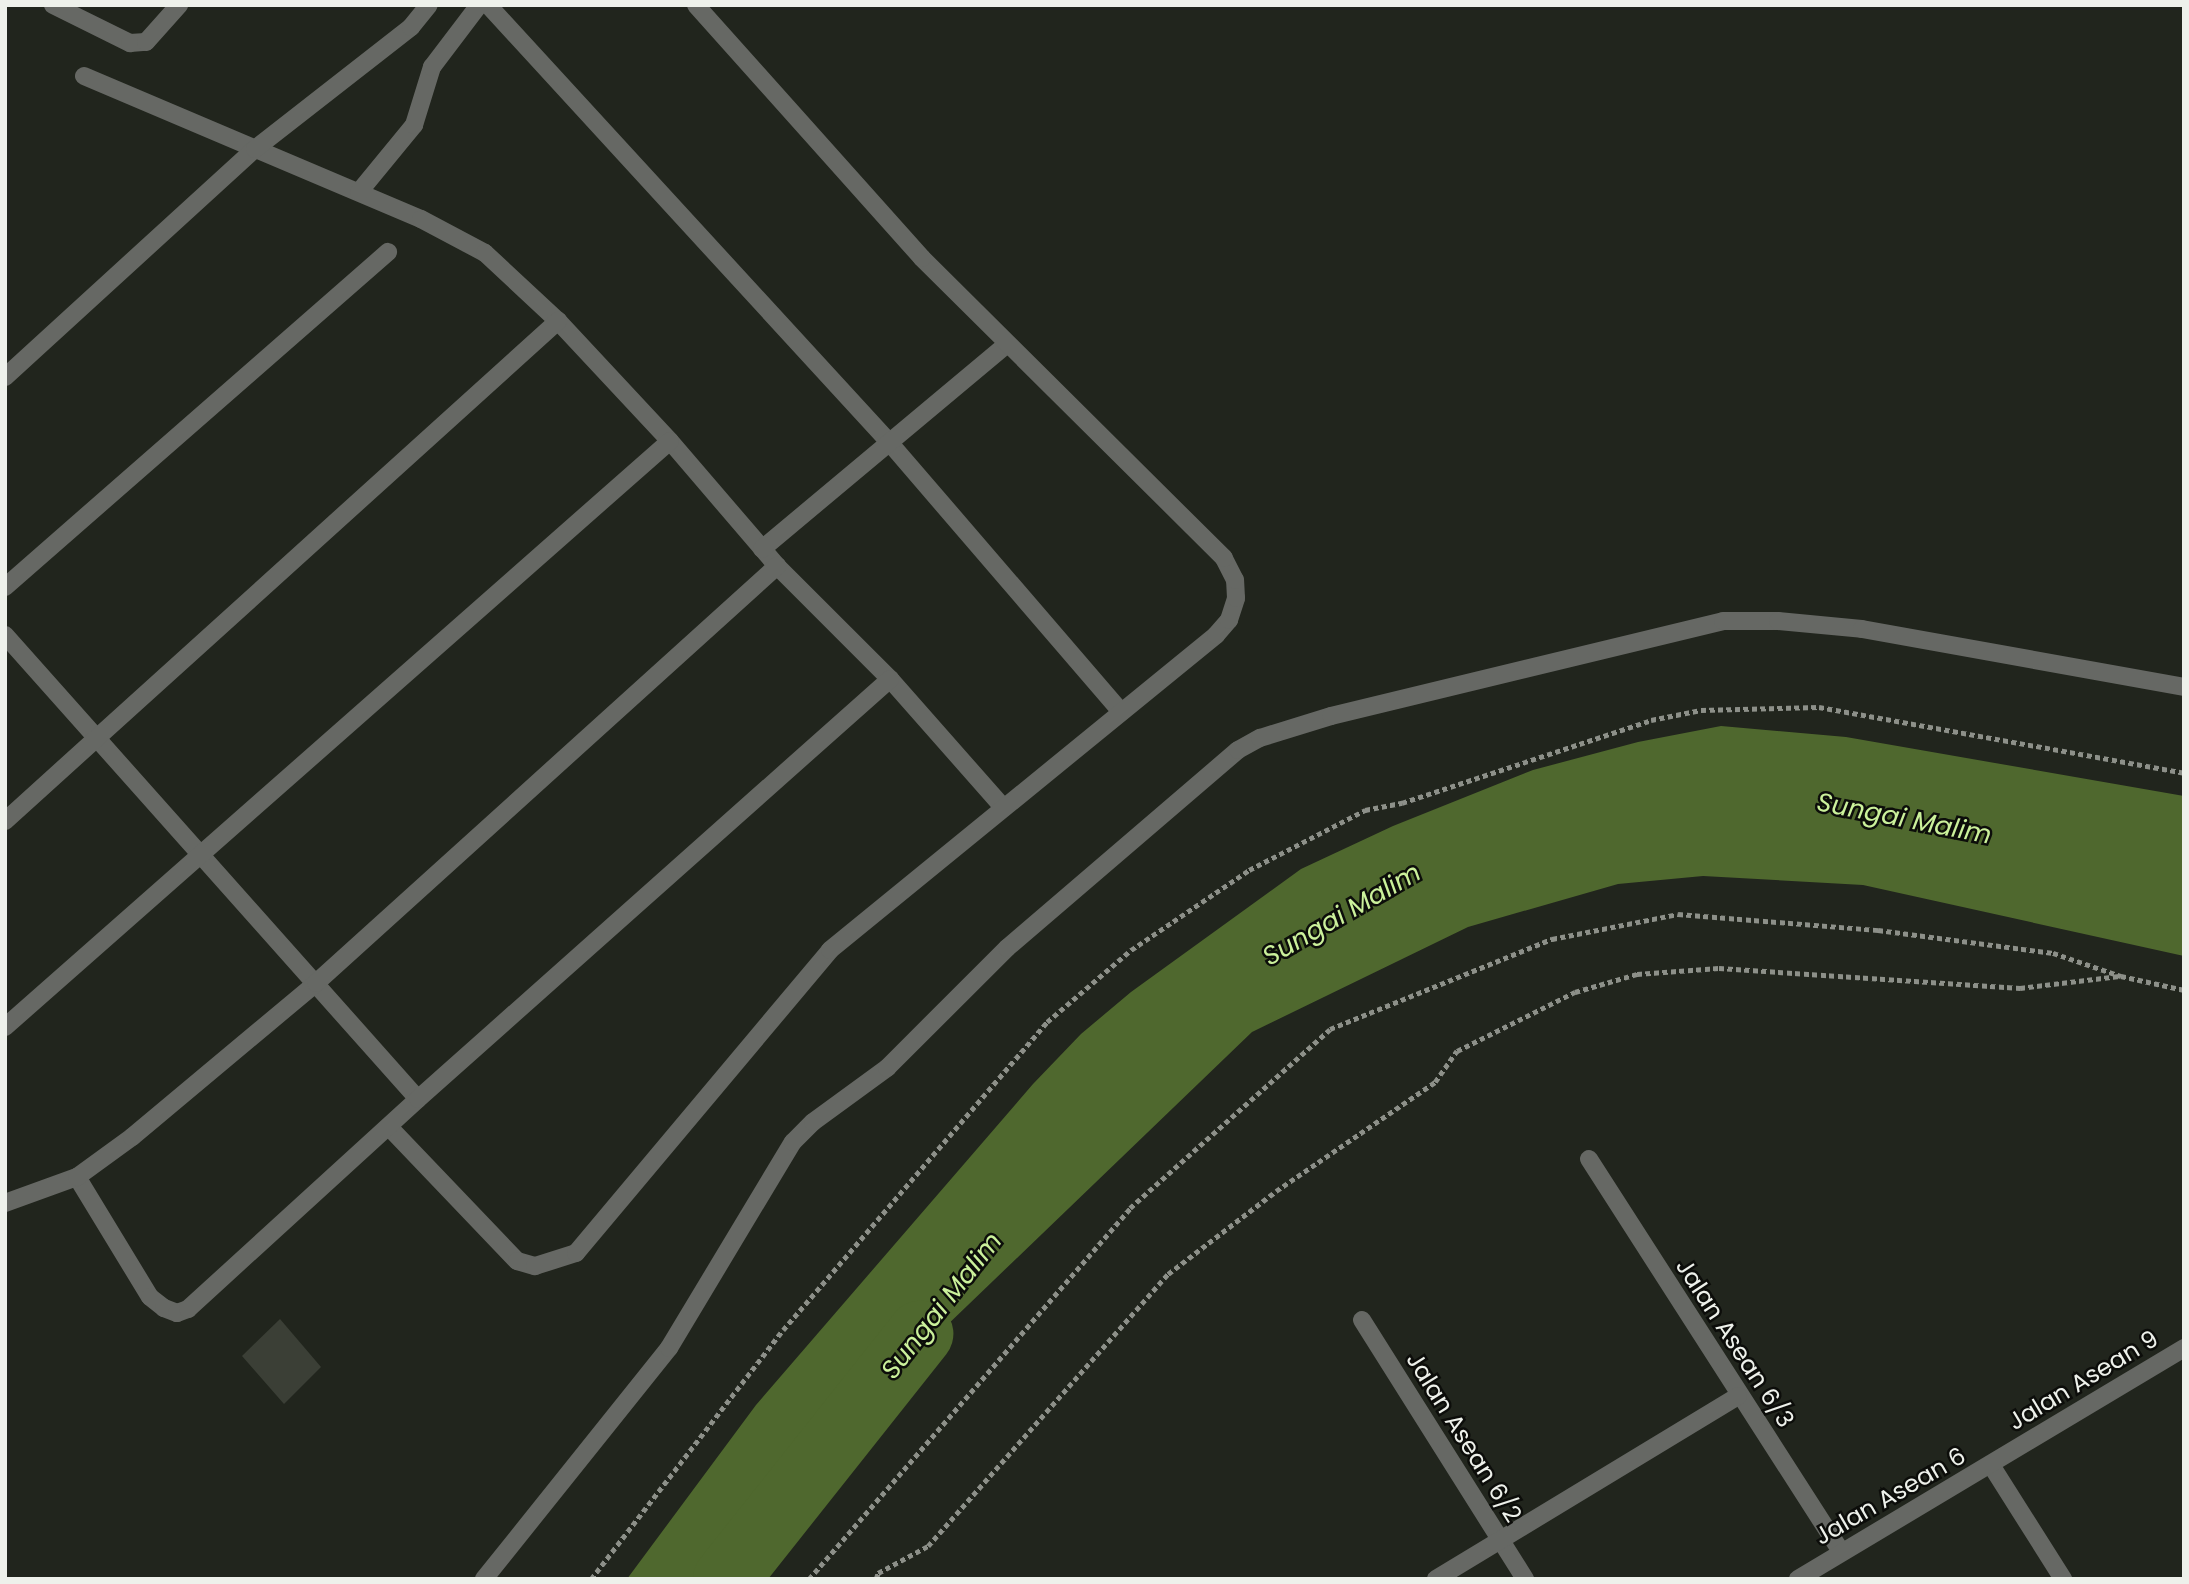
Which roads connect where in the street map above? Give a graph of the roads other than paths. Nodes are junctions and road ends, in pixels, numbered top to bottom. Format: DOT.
graph roads {
  1 [pos="52,5"];
  2 [pos="179,5"];
  3 [pos="429,5"];
  4 [pos="479,5"];
  5 [pos="488,5"];
  6 [pos="696,5"];
  7 [pos="84,76"];
  8 [pos="255,149"];
  9 [pos="359,192"];
  10 [pos="388,252"];
  11 [pos="558,321"];
  12 [pos="1007,344"];
  13 [pos="5,377"];
  14 [pos="670,441"];
  15 [pos="889,442"];
  16 [pos="762,549"];
  17 [pos="777,566"];
  18 [pos="5,587"];
  19 [pos="5,635"];
  20 [pos="890,679"];
  21 [pos="2184,687"];
  22 [pos="1121,712"];
  23 [pos="96,737"];
  24 [pos="1003,807"];
  25 [pos="5,821"];
  26 [pos="200,855"];
  27 [pos="316,983"];
  28 [pos="5,1027"];
  29 [pos="418,1098"];
  30 [pos="389,1127"];
  31 [pos="1589,1159"];
  32 [pos="77,1177"];
  33 [pos="5,1203"];
  34 [pos="1362,1320"];
  35 [pos="2184,1348"];
  36 [pos="1738,1396"];
  37 [pos="2007,1454"];
  38 [pos="1991,1465"];
  39 [pos="1500,1541"];
  40 [pos="1841,1552"];
  41 [pos="484,1579"];
  42 [pos="1436,1579"];
  43 [pos="1525,1579"];
  44 [pos="1798,1579"];
  45 [pos="2063,1579"];
  1 -- 2 [label="street"];
  3 -- 8 [label="street"];
  4 -- 9 [label="street"];
  5 -- 15 [label="street"];
  6 -- 12 [label="street"];
  7 -- 8 [label="street"];
  8 -- 9 [label="street"];
  8 -- 13 [label="street"];
  9 -- 11 [label="street"];
  10 -- 18 [label="street"];
  11 -- 14 [label="street"];
  11 -- 23 [label="street"];
  12 -- 15 [label="street"];
  12 -- 22 [label="street"];
  14 -- 16 [label="street"];
  14 -- 26 [label="street"];
  15 -- 16 [label="street"];
  15 -- 22 [label="street"];
  16 -- 17 [label="street"];
  17 -- 20 [label="street"];
  17 -- 27 [label="street"];
  19 -- 23 [label="street"];
  20 -- 24 [label="street"];
  20 -- 29 [label="street"];
  21 -- 41 [label="street"];
  22 -- 24 [label="street"];
  23 -- 25 [label="street"];
  23 -- 26 [label="street"];
  24 -- 30 [label="street"];
  26 -- 27 [label="street"];
  26 -- 28 [label="street"];
  27 -- 29 [label="street"];
  27 -- 32 [label="street"];
  29 -- 30 [label="street"];
  30 -- 32 [label="street"];
  31 -- 36 [label="street, Jalan Asean 6/3"];
  32 -- 33 [label="street"];
  34 -- 39 [label="street, Jalan Asean 6/2"];
  35 -- 37 [label="street, Jalan Asean 9"];
  36 -- 39 [label="street"];
  36 -- 40 [label="street, Jalan Asean 6/3"];
  37 -- 38 [label="street, Jalan Asean 6"];
  38 -- 40 [label="street, Jalan Asean 6"];
  38 -- 45 [label="street"];
  39 -- 42 [label="street"];
  39 -- 43 [label="street, Jalan Asean 6/2"];
  40 -- 44 [label="street, Jalan Asean 6"];
}
